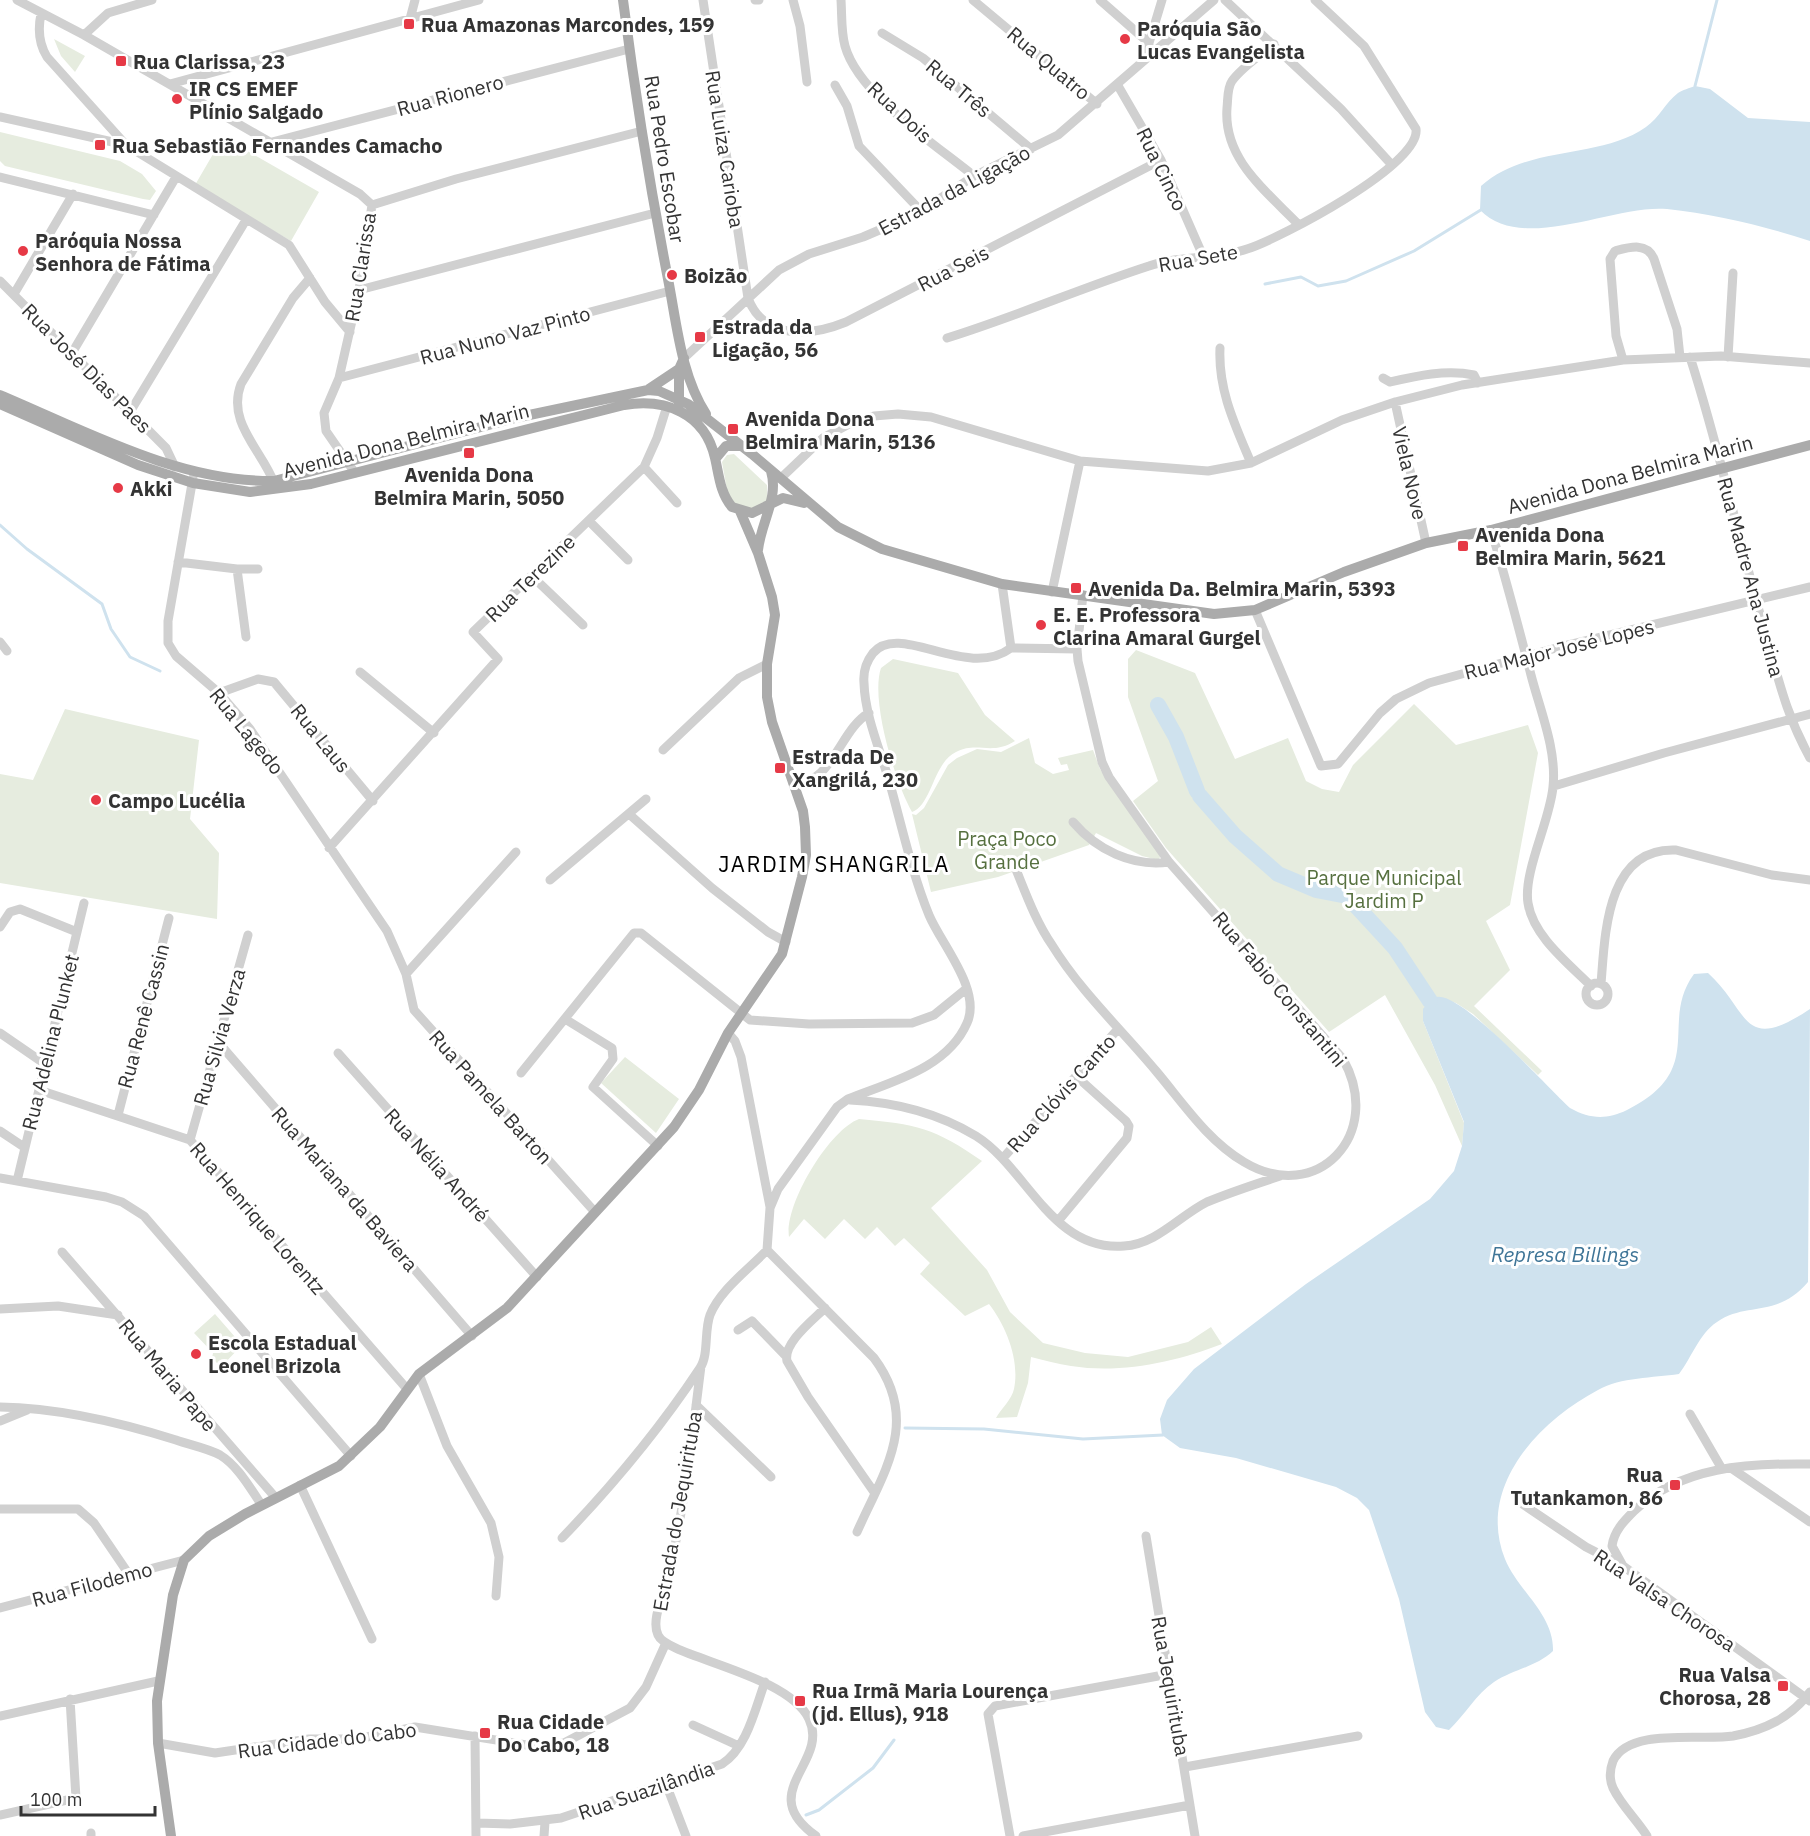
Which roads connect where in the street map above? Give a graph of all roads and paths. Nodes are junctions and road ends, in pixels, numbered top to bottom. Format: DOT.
graph roads {
  1 [pos="17,0"];
  2 [pos="125,0"];
  3 [pos="152,0"];
  4 [pos="416,0"];
  5 [pos="479,0"];
  6 [pos="623,0"];
  7 [pos="703,0"];
  8 [pos="793,0"];
  9 [pos="841,0"];
  10 [pos="973,0"];
  11 [pos="1100,0"];
  12 [pos="1162,0"];
  13 [pos="1214,0"];
  14 [pos="1225,0"];
  15 [pos="1319,1"];
  16 [pos="118,9"];
  17 [pos="41,14"];
  18 [pos="410,19"];
  19 [pos="882,33"];
  20 [pos="84,35"];
  21 [pos="1149,43"];
  22 [pos="1274,44"];
  23 [pos="629,49"];
  24 [pos="1148,57"];
  25 [pos="807,82"];
  26 [pos="170,84"];
  27 [pos="1117,84"];
  28 [pos="835,85"];
  29 [pos="1097,104"];
  30 [pos="0,117"];
  31 [pos="642,131"];
  32 [pos="272,142"];
  33 [pos="126,145"];
  34 [pos="1030,149"];
  35 [pos="1161,160"];
  36 [pos="1391,164"];
  37 [pos="974,176"];
  38 [pos="0,177"];
  39 [pos="176,177"];
  40 [pos="73,195"];
  41 [pos="372,205"];
  42 [pos="921,211"];
  43 [pos="655,213"];
  44 [pos="154,215"];
  45 [pos="246,220"];
  46 [pos="1299,225"];
  47 [pos="1203,256"];
  48 [pos="1733,273"];
  49 [pos="310,278"];
  50 [pos="0,281"];
  51 [pos="359,290"];
  52 [pos="670,291"];
  53 [pos="14,294"];
  54 [pos="748,298"];
  55 [pos="350,332"];
  56 [pos="947,338"];
  57 [pos="1221,348"];
  58 [pos="72,353"];
  59 [pos="1685,357"];
  60 [pos="1728,357"];
  61 [pos="684,358"];
  62 [pos="1623,360"];
  63 [pos="1810,363"];
  64 [pos="679,369"];
  65 [pos="339,378"];
  66 [pos="1383,378"];
  67 [pos="1478,383"];
  68 [pos="648,390"];
  69 [pos="0,395"];
  70 [pos="1395,402"];
  71 [pos="0,404"];
  72 [pos="675,405"];
  73 [pos="130,412"];
  74 [pos="709,420"];
  75 [pos="1810,445"];
  76 [pos="741,446"];
  77 [pos="716,458"];
  78 [pos="1080,460"];
  79 [pos="1251,463"];
  80 [pos="169,465"];
  81 [pos="644,466"];
  82 [pos="1722,467"];
  83 [pos="352,468"];
  84 [pos="771,471"];
  85 [pos="193,478"];
  86 [pos="781,478"];
  87 [pos="275,486"];
  88 [pos="677,503"];
  89 [pos="769,505"];
  90 [pos="809,505"];
  91 [pos="740,511"];
  92 [pos="589,521"];
  93 [pos="1491,530"];
  94 [pos="1426,543"];
  95 [pos="758,553"];
  96 [pos="628,561"];
  97 [pos="178,562"];
  98 [pos="258,568"];
  99 [pos="237,569"];
  100 [pos="533,577"];
  101 [pos="1002,584"];
  102 [pos="1810,587"];
  103 [pos="1052,592"];
  104 [pos="1083,595"];
  105 [pos="1756,600"];
  106 [pos="1255,610"];
  107 [pos="583,625"];
  108 [pos="246,637"];
  109 [pos="0,642"];
  110 [pos="1011,648"];
  111 [pos="1077,649"];
  112 [pos="7,651"];
  113 [pos="1526,656"];
  114 [pos="767,664"];
  115 [pos="360,672"];
  116 [pos="219,693"];
  117 [pos="869,713"];
  118 [pos="1810,714"];
  119 [pos="1789,719"];
  120 [pos="434,733"];
  121 [pos="663,750"];
  122 [pos="1810,758"];
  123 [pos="793,783"];
  124 [pos="1554,786"];
  125 [pos="646,799"];
  126 [pos="373,801"];
  127 [pos="629,814"];
  128 [pos="1072,822"];
  129 [pos="329,848"];
  130 [pos="516,852"];
  131 [pos="1169,862"];
  132 [pos="1015,867"];
  133 [pos="550,880"];
  134 [pos="1810,880"];
  135 [pos="84,903"];
  136 [pos="169,918"];
  137 [pos="0,927"];
  138 [pos="77,932"];
  139 [pos="248,935"];
  140 [pos="786,942"];
  141 [pos="406,974"];
  142 [pos="1601,984"];
  143 [pos="1591,986"];
  144 [pos="966,989"];
  145 [pos="742,1014"];
  146 [pos="565,1019"];
  147 [pos="1118,1029"];
  148 [pos="0,1033"];
  149 [pos="728,1033"];
  150 [pos="218,1042"];
  151 [pos="338,1053"];
  152 [pos="45,1064"];
  153 [pos="521,1073"];
  154 [pos="1076,1076"];
  155 [pos="39,1090"];
  156 [pos="848,1100"];
  157 [pos="118,1115"];
  158 [pos="0,1131"];
  159 [pos="190,1140"];
  160 [pos="658,1146"];
  161 [pos="24,1147"];
  162 [pos="1003,1158"];
  163 [pos="1280,1176"];
  164 [pos="0,1178"];
  165 [pos="17,1181"];
  166 [pos="770,1208"];
  167 [pos="594,1211"];
  168 [pos="1058,1221"];
  169 [pos="767,1250"];
  170 [pos="62,1252"];
  171 [pos="537,1277"];
  172 [pos="825,1308"];
  173 [pos="0,1310"];
  174 [pos="118,1315"];
  175 [pos="738,1330"];
  176 [pos="472,1336"];
  177 [pos="786,1356"];
  178 [pos="701,1366"];
  179 [pos="418,1374"];
  180 [pos="407,1389"];
  181 [pos="696,1405"];
  182 [pos="0,1407"];
  183 [pos="32,1407"];
  184 [pos="1690,1414"];
  185 [pos="0,1421"];
  186 [pos="225,1442"];
  187 [pos="220,1456"];
  188 [pos="351,1456"];
  189 [pos="1810,1464"];
  190 [pos="1727,1468"];
  191 [pos="771,1477"];
  192 [pos="300,1485"];
  193 [pos="872,1496"];
  194 [pos="275,1497"];
  195 [pos="1518,1501"];
  196 [pos="261,1504"];
  197 [pos="0,1509"];
  198 [pos="1810,1522"];
  199 [pos="857,1532"];
  200 [pos="1146,1536"];
  201 [pos="562,1538"];
  202 [pos="184,1560"];
  203 [pos="1623,1566"];
  204 [pos="128,1573"];
  205 [pos="496,1596"];
  206 [pos="0,1608"];
  207 [pos="372,1640"];
  208 [pos="665,1645"];
  209 [pos="1169,1674"];
  210 [pos="158,1681"];
  211 [pos="765,1682"];
  212 [pos="1808,1697"];
  213 [pos="70,1699"];
  214 [pos="0,1716"];
  215 [pos="693,1725"];
  216 [pos="475,1736"];
  217 [pos="1358,1736"];
  218 [pos="158,1743"];
  219 [pos="739,1746"];
  220 [pos="1185,1767"];
  221 [pos="666,1784"];
  222 [pos="1190,1805"];
  223 [pos="0,1815"];
  224 [pos="545,1822"];
  225 [pos="477,1823"];
  226 [pos="171,1836"];
  227 [pos="476,1836"];
  228 [pos="544,1836"];
  229 [pos="686,1836"];
  230 [pos="816,1836"];
  231 [pos="1010,1836"];
  232 [pos="1023,1836"];
  233 [pos="1195,1836"];
  234 [pos="1647,1836"];
  1 -- 17 [label="street, Rua Clarissa"];
  2 -- 16 [label="street"];
  3 -- 16 [label="street"];
  4 -- 18 [label="street"];
  5 -- 18 [label="street"];
  6 -- 23 [label="main road, Rua Pedro Escobar"];
  7 -- 54 [label="street, Rua Luiza Carioba"];
  8 -- 25 [label="street"];
  9 -- 37 [label="street, Rua Dois"];
  10 -- 29 [label="street, Rua Quatro"];
  11 -- 21 [label="street"];
  12 -- 21 [label="street"];
  13 -- 24 [label="street, Estrada da Ligação"];
  14 -- 22 [label="street"];
  15 -- 36 [label="street, Rua Sete"];
  16 -- 20 [label="street"];
  17 -- 20 [label="street, Rua Clarissa"];
  17 -- 33 [label="street"];
  18 -- 26 [label="street"];
  19 -- 34 [label="street, Rua Três"];
  20 -- 26 [label="street, Rua Clarissa"];
  21 -- 24 [label="street"];
  22 -- 36 [label="street"];
  22 -- 46 [label="street"];
  23 -- 31 [label="main road, Rua Pedro Escobar"];
  23 -- 32 [label="street, Rua Rionero"];
  24 -- 27 [label="street, Estrada da Ligação"];
  26 -- 32 [label="street, Rua Clarissa"];
  27 -- 29 [label="street, Estrada da Ligação"];
  27 -- 35 [label="street, Rua Cinco"];
  28 -- 42 [label="street"];
  29 -- 34 [label="street, Estrada da Ligação"];
  30 -- 33 [label="street"];
  31 -- 41 [label="street"];
  31 -- 43 [label="main road, Rua Pedro Escobar"];
  32 -- 41 [label="street, Rua Clarissa"];
  33 -- 39 [label="street"];
  34 -- 37 [label="street, Estrada da Ligação"];
  35 -- 47 [label="street, Rua Cinco"];
  35 -- 54 [label="street, Rua Seis"];
  36 -- 46 [label="street, Rua Sete"];
  37 -- 42 [label="street, Estrada da Ligação"];
  38 -- 40 [label="street"];
  39 -- 44 [label="street"];
  39 -- 45 [label="street"];
  40 -- 44 [label="street"];
  40 -- 53 [label="street"];
  41 -- 51 [label="street, Rua Clarissa"];
  42 -- 54 [label="street, Estrada da Ligação"];
  43 -- 51 [label="street"];
  43 -- 52 [label="main road, Rua Pedro Escobar"];
  44 -- 58 [label="street"];
  45 -- 49 [label="street"];
  45 -- 73 [label="street"];
  46 -- 47 [label="street, Rua Sete"];
  47 -- 56 [label="street, Rua Sete"];
  48 -- 60 [label="street"];
  49 -- 55 [label="street"];
  49 -- 87 [label="street"];
  50 -- 53 [label="street, Rua José Dias Paes"];
  51 -- 55 [label="street, Rua Clarissa"];
  52 -- 61 [label="main road, Rua Pedro Escobar"];
  52 -- 65 [label="street, Rua Nuno Vaz Pinto"];
  53 -- 58 [label="street, Rua José Dias Paes"];
  54 -- 61 [label="street, Estrada da Ligação"];
  55 -- 65 [label="street, Rua Clarissa"];
  57 -- 79 [label="street"];
  58 -- 73 [label="street, Rua José Dias Paes"];
  59 -- 60 [label="street"];
  59 -- 62 [label="street"];
  59 -- 62 [label="street, Rua Madre Ana Justina"];
  59 -- 82 [label="street, Rua Madre Ana Justina"];
  60 -- 63 [label="street"];
  61 -- 64 [label="main road"];
  61 -- 74 [label="main road, Rua Pedro Escobar"];
  62 -- 67 [label="street"];
  64 -- 68 [label="main road"];
  64 -- 72 [label="main road"];
  65 -- 83 [label="street, Rua Clarissa"];
  66 -- 67 [label="street"];
  67 -- 70 [label="street"];
  68 -- 72 [label="main road, Avenida Dona Belmira Marin"];
  68 -- 83 [label="main road, Avenida Dona Belmira Marin"];
  69 -- 80 [label="main road, Avenida Dona Belmira Marin"];
  70 -- 79 [label="street"];
  70 -- 94 [label="street, Viela Nove"];
  71 -- 80 [label="main road, Avenida Dona Belmira Marin"];
  72 -- 74 [label="main road, Avenida Dona Belmira Marin"];
  72 -- 77 [label="main road, Avenida Dona Belmira Marin"];
  72 -- 81 [label="street, Rua Terezine"];
  72 -- 83 [label="main road, Avenida Dona Belmira Marin"];
  73 -- 80 [label="street, Rua José Dias Paes"];
  74 -- 76 [label="main road, Avenida Dona Belmira Marin"];
  75 -- 82 [label="main road, Avenida Dona Belmira Marin"];
  76 -- 77 [label="main road"];
  76 -- 84 [label="main road, Avenida Dona Belmira Marin"];
  77 -- 91 [label="main road, Avenida Dona Belmira Marin"];
  78 -- 79 [label="street"];
  78 -- 86 [label="street"];
  78 -- 103 [label="street"];
  80 -- 85 [label="main road, Avenida Dona Belmira Marin"];
  81 -- 88 [label="street"];
  81 -- 92 [label="street, Rua Terezine"];
  82 -- 93 [label="main road, Avenida Dona Belmira Marin"];
  82 -- 105 [label="street, Rua Madre Ana Justina"];
  83 -- 87 [label="main road, Avenida Dona Belmira Marin"];
  84 -- 86 [label="main road, Avenida Dona Belmira Marin"];
  84 -- 89 [label="main road"];
  85 -- 87 [label="main road, Avenida Dona Belmira Marin"];
  85 -- 97 [label="street, Rua Lagedo"];
  86 -- 90 [label="main road, Avenida Dona Belmira Marin"];
  89 -- 90 [label="main road, Avenida Dona Belmira Marin"];
  89 -- 91 [label="main road, Avenida Dona Belmira Marin"];
  89 -- 95 [label="main road"];
  90 -- 101 [label="main road, Avenida Dona Belmira Marin"];
  91 -- 95 [label="main road"];
  92 -- 96 [label="street"];
  92 -- 100 [label="street, Rua Terezine"];
  93 -- 94 [label="main road, Avenida Dona Belmira Marin"];
  93 -- 113 [label="street"];
  94 -- 106 [label="main road, Avenida Dona Belmira Marin"];
  95 -- 114 [label="main road"];
  97 -- 99 [label="street"];
  97 -- 116 [label="street, Rua Lagedo"];
  98 -- 99 [label="street"];
  99 -- 108 [label="street"];
  100 -- 107 [label="street"];
  100 -- 120 [label="street, Rua Terezine"];
  101 -- 103 [label="main road, Avenida Dona Belmira Marin"];
  101 -- 110 [label="street"];
  102 -- 105 [label="street, Rua Major José Lopes"];
  103 -- 104 [label="main road, Avenida Dona Belmira Marin"];
  104 -- 106 [label="main road, Avenida Dona Belmira Marin"];
  104 -- 111 [label="street, Rua Fabio Constantini"];
  105 -- 113 [label="street, Rua Major José Lopes"];
  105 -- 119 [label="street, Rua Madre Ana Justina"];
  106 -- 113 [label="street, Rua Major José Lopes"];
  109 -- 112 [label="street"];
  110 -- 111 [label="street"];
  110 -- 117 [label="street"];
  111 -- 131 [label="street, Rua Fabio Constantini"];
  113 -- 124 [label="street"];
  114 -- 121 [label="street"];
  114 -- 123 [label="main road"];
  115 -- 120 [label="street"];
  116 -- 126 [label="street, Rua Laus"];
  116 -- 129 [label="street, Rua Lagedo"];
  117 -- 123 [label="street"];
  117 -- 144 [label="street"];
  118 -- 119 [label="street"];
  119 -- 122 [label="street, Rua Madre Ana Justina"];
  119 -- 124 [label="street"];
  120 -- 126 [label="street, Rua Terezine"];
  123 -- 140 [label="main road"];
  124 -- 143 [label="street"];
  125 -- 127 [label="street"];
  126 -- 129 [label="street, Rua Terezine"];
  127 -- 133 [label="street"];
  127 -- 140 [label="street"];
  128 -- 131 [label="street"];
  129 -- 141 [label="street, Rua Lagedo"];
  130 -- 141 [label="street"];
  131 -- 163 [label="street, Rua Fabio Constantini"];
  132 -- 147 [label="street"];
  134 -- 142 [label="street"];
  135 -- 138 [label="street, Rua Adelina Plunket"];
  136 -- 157 [label="street, Rua Renê Cassin"];
  137 -- 138 [label="street"];
  138 -- 152 [label="street, Rua Adelina Plunket"];
  139 -- 150 [label="street, Rua Silvia Verza"];
  140 -- 145 [label="main road"];
  141 -- 167 [label="street, Rua Pamela Barton"];
  142 -- 143 [label="street"];
  142 -- 143 [label="street"];
  144 -- 145 [label="street"];
  144 -- 156 [label="street"];
  145 -- 146 [label="street"];
  145 -- 149 [label="main road"];
  146 -- 153 [label="street"];
  146 -- 160 [label="street"];
  147 -- 154 [label="street, Rua Clóvis Canto"];
  147 -- 163 [label="street"];
  148 -- 152 [label="street"];
  149 -- 160 [label="main road"];
  149 -- 166 [label="street"];
  150 -- 159 [label="street, Rua Silvia Verza"];
  150 -- 176 [label="street, Rua Mariana da Baviera"];
  151 -- 171 [label="street, Rua Nélia André"];
  152 -- 155 [label="street, Rua Adelina Plunket"];
  154 -- 162 [label="street, Rua Clóvis Canto"];
  154 -- 168 [label="street"];
  155 -- 157 [label="street, Rua Henrique Lorentz"];
  155 -- 161 [label="street, Rua Adelina Plunket"];
  156 -- 162 [label="street, Rua Fabio Constantini"];
  156 -- 166 [label="street"];
  157 -- 159 [label="street, Rua Henrique Lorentz"];
  158 -- 161 [label="street"];
  159 -- 180 [label="street, Rua Henrique Lorentz"];
  160 -- 167 [label="main road"];
  161 -- 165 [label="street, Rua Adelina Plunket"];
  162 -- 168 [label="street, Rua Fabio Constantini"];
  163 -- 168 [label="street, Rua Fabio Constantini"];
  164 -- 165 [label="street"];
  165 -- 188 [label="street"];
  166 -- 169 [label="street"];
  167 -- 171 [label="main road"];
  169 -- 172 [label="street"];
  169 -- 178 [label="street, Estrada do Jequirituba"];
  170 -- 174 [label="street, Rua Maria Pape"];
  171 -- 176 [label="main road"];
  172 -- 177 [label="street"];
  172 -- 193 [label="street"];
  173 -- 174 [label="street"];
  174 -- 186 [label="street, Rua Maria Pape"];
  175 -- 177 [label="street"];
  176 -- 179 [label="main road"];
  177 -- 193 [label="street"];
  178 -- 181 [label="street, Estrada do Jequirituba"];
  178 -- 201 [label="street"];
  179 -- 180 [label="main road"];
  179 -- 205 [label="street"];
  180 -- 188 [label="main road"];
  181 -- 191 [label="street"];
  181 -- 208 [label="street, Estrada do Jequirituba"];
  182 -- 183 [label="street"];
  183 -- 185 [label="street"];
  183 -- 187 [label="street"];
  184 -- 190 [label="street"];
  186 -- 187 [label="street"];
  186 -- 194 [label="street, Rua Maria Pape"];
  187 -- 196 [label="street"];
  188 -- 192 [label="main road"];
  189 -- 190 [label="street"];
  190 -- 198 [label="street"];
  190 -- 203 [label="street"];
  192 -- 194 [label="main road"];
  192 -- 207 [label="street"];
  193 -- 199 [label="street"];
  194 -- 196 [label="main road"];
  195 -- 203 [label="street, Rua Valsa Chorosa"];
  196 -- 202 [label="main road"];
  197 -- 204 [label="street"];
  200 -- 209 [label="street, Rua Jequirituba"];
  202 -- 204 [label="street, Rua Filodemo"];
  202 -- 210 [label="main road"];
  203 -- 212 [label="street, Rua Valsa Chorosa"];
  204 -- 206 [label="street, Rua Filodemo"];
  208 -- 211 [label="street"];
  208 -- 216 [label="street, Rua Cidade do Cabo"];
  209 -- 220 [label="street, Rua Jequirituba"];
  209 -- 231 [label="street"];
  210 -- 213 [label="street"];
  210 -- 218 [label="main road"];
  211 -- 219 [label="street, Rua Suazilândia"];
  211 -- 230 [label="street"];
  212 -- 234 [label="street"];
  213 -- 214 [label="street"];
  213 -- 223 [label="street"];
  215 -- 219 [label="street"];
  216 -- 218 [label="street, Rua Cidade do Cabo"];
  216 -- 225 [label="street"];
  217 -- 220 [label="street"];
  218 -- 226 [label="main road"];
  219 -- 221 [label="street, Rua Suazilândia"];
  220 -- 222 [label="street, Rua Jequirituba"];
  221 -- 224 [label="street, Rua Suazilândia"];
  221 -- 229 [label="street"];
  222 -- 232 [label="street"];
  222 -- 233 [label="street, Rua Jequirituba"];
  224 -- 225 [label="street, Rua Suazilândia"];
  224 -- 228 [label="street"];
  225 -- 227 [label="street"];
}
